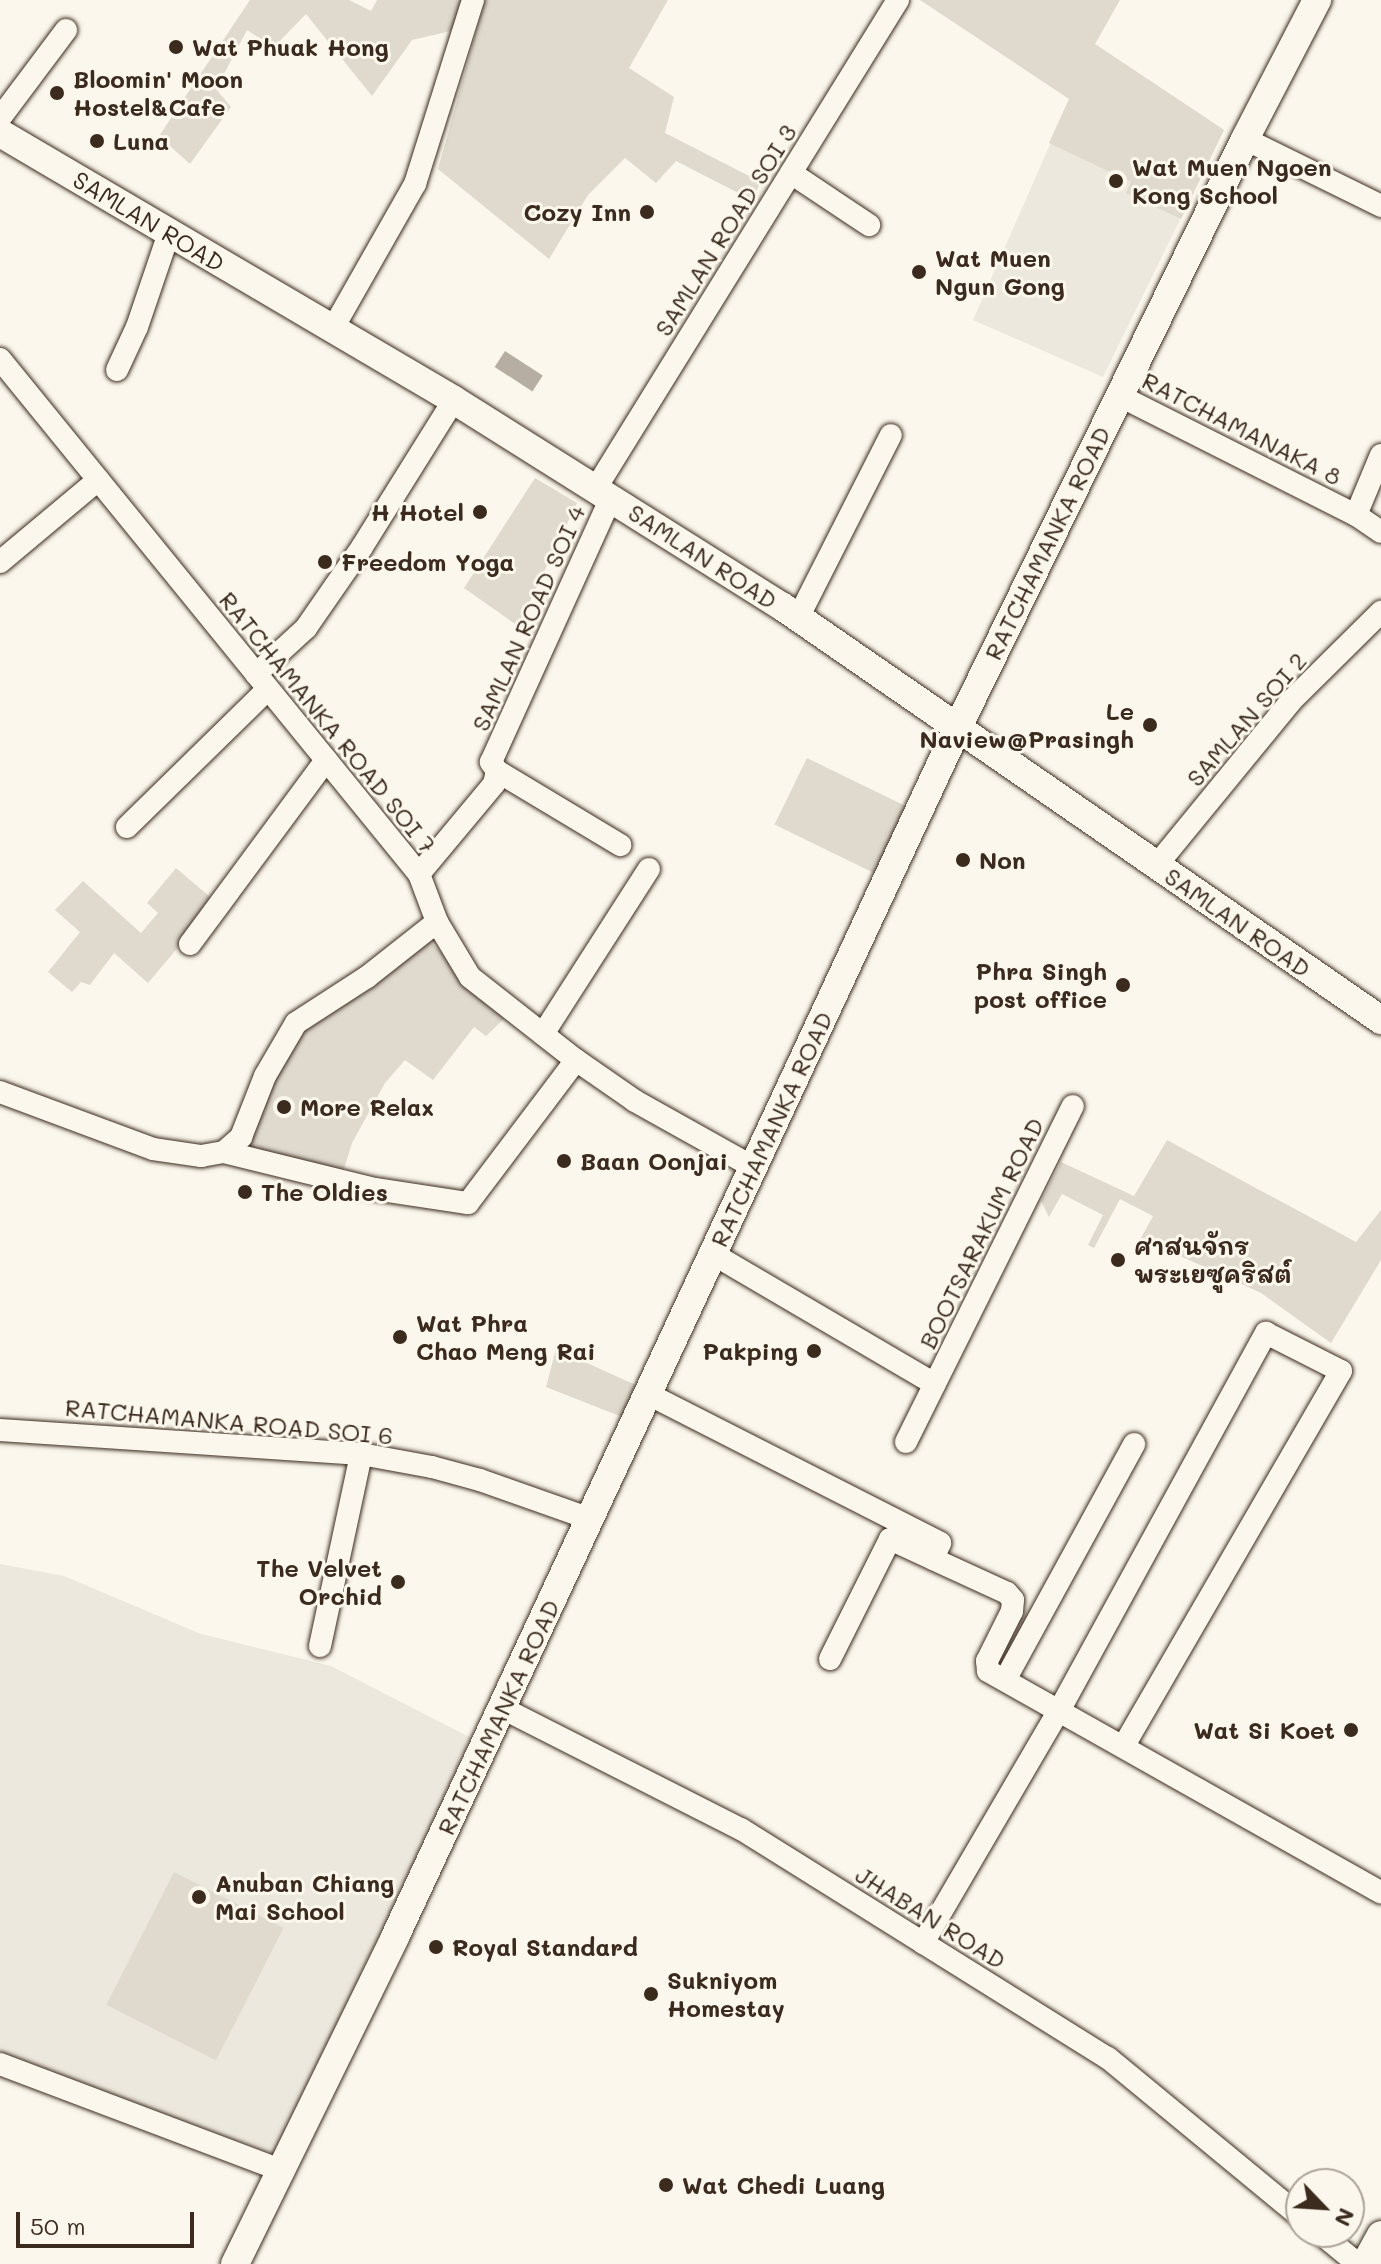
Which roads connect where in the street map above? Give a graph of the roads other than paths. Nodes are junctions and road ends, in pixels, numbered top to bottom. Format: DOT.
graph roads {
  1 [pos="473,0"];
  2 [pos="898,0"];
  3 [pos="1317,0"];
  4 [pos="66,30"];
  5 [pos="0,118"];
  6 [pos="0,133"];
  7 [pos="1245,139"];
  8 [pos="791,173"];
  9 [pos="1381,206"];
  10 [pos="869,225"];
  11 [pos="169,233"];
  12 [pos="332,330"];
  13 [pos="0,359"];
  14 [pos="117,370"];
  15 [pos="1120,396"];
  16 [pos="454,400"];
  17 [pos="891,435"];
  18 [pos="1381,455"];
  19 [pos="98,480"];
  20 [pos="604,493"];
  21 [pos="1356,515"];
  22 [pos="1381,532"];
  23 [pos="0,562"];
  24 [pos="1381,612"];
  25 [pos="798,618"];
  26 [pos="262,682"];
  27 [pos="957,729"];
  28 [pos="326,760"];
  29 [pos="497,771"];
  30 [pos="127,827"];
  31 [pos="620,845"];
  32 [pos="1156,866"];
  33 [pos="649,869"];
  34 [pos="419,874"];
  35 [pos="437,922"];
  36 [pos="190,944"];
  37 [pos="1381,1020"];
  38 [pos="543,1034"];
  39 [pos="576,1060"];
  40 [pos="0,1092"];
  41 [pos="1073,1106"];
  42 [pos="224,1152"];
  43 [pos="753,1167"];
  44 [pos="713,1254"];
  45 [pos="935,1384"];
  46 [pos="648,1394"];
  47 [pos="0,1430"];
  48 [pos="906,1442"];
  49 [pos="1134,1444"];
  50 [pos="361,1454"];
  51 [pos="590,1519"];
  52 [pos="933,1559"];
  53 [pos="320,1646"];
  54 [pos="830,1659"];
  55 [pos="1005,1680"];
  56 [pos="502,1708"];
  57 [pos="1060,1709"];
  58 [pos="1124,1746"];
  59 [pos="1381,1892"];
  60 [pos="923,1943"];
  61 [pos="0,2064"];
  62 [pos="283,2171"];
  63 [pos="1285,2204"];
  64 [pos="1381,2235"];
  65 [pos="1338,2248"];
  66 [pos="235,2264"];
  67 [pos="1358,2264"];
  68 [pos="1365,2264"];
  1 -- 12 [label="street"];
  2 -- 8 [label="street, SAMLAN ROAD SOI 3"];
  3 -- 7 [label="street, RATCHAMANKA ROAD"];
  4 -- 5 [label="street"];
  6 -- 11 [label="street, SAMLAN ROAD"];
  7 -- 9 [label="street"];
  7 -- 15 [label="street, RATCHAMANKA ROAD"];
  8 -- 10 [label="street"];
  8 -- 20 [label="street, SAMLAN ROAD SOI 3"];
  11 -- 12 [label="street, SAMLAN ROAD"];
  11 -- 14 [label="street"];
  12 -- 16 [label="street, SAMLAN ROAD"];
  13 -- 19 [label="street, RATCHAMANKA ROAD SOI 7"];
  15 -- 21 [label="street, RATCHAMANAKA 8"];
  15 -- 27 [label="street, RATCHAMANKA ROAD"];
  16 -- 20 [label="street, SAMLAN ROAD"];
  16 -- 26 [label="street"];
  17 -- 25 [label="street"];
  18 -- 21 [label="street"];
  19 -- 23 [label="street"];
  19 -- 26 [label="street, RATCHAMANKA ROAD SOI 7"];
  20 -- 25 [label="street, SAMLAN ROAD"];
  20 -- 29 [label="street, SAMLAN ROAD SOI 4"];
  21 -- 22 [label="street, RATCHAMANAKA 8"];
  24 -- 32 [label="street, SAMLAN SOI 2"];
  25 -- 27 [label="street, SAMLAN ROAD"];
  26 -- 28 [label="street, RATCHAMANKA ROAD SOI 7"];
  26 -- 30 [label="street"];
  27 -- 32 [label="street, SAMLAN ROAD"];
  27 -- 43 [label="street, RATCHAMANKA ROAD"];
  28 -- 34 [label="street, RATCHAMANKA ROAD SOI 7"];
  28 -- 36 [label="street"];
  29 -- 31 [label="street"];
  29 -- 34 [label="street, SAMLAN ROAD SOI 4"];
  32 -- 37 [label="street, SAMLAN ROAD"];
  33 -- 38 [label="street"];
  34 -- 35 [label="street, RATCHAMANKA ROAD SOI 7"];
  35 -- 38 [label="street, RATCHAMANKA ROAD SOI 7"];
  35 -- 42 [label="street"];
  38 -- 39 [label="street, RATCHAMANKA ROAD SOI 7"];
  39 -- 42 [label="street"];
  39 -- 43 [label="street, RATCHAMANKA ROAD SOI 7"];
  40 -- 42 [label="street"];
  41 -- 45 [label="street, BOOTSARAKUM ROAD"];
  43 -- 44 [label="street, RATCHAMANKA ROAD"];
  44 -- 45 [label="street, BOOTSARAKUM ROAD"];
  44 -- 46 [label="street, RATCHAMANKA ROAD"];
  45 -- 48 [label="street, BOOTSARAKUM ROAD"];
  46 -- 51 [label="street, RATCHAMANKA ROAD"];
  46 -- 52 [label="street"];
  47 -- 50 [label="street, RATCHAMANKA ROAD SOI 6"];
  49 -- 55 [label="street"];
  50 -- 51 [label="street, RATCHAMANKA ROAD SOI 6"];
  50 -- 53 [label="street"];
  51 -- 56 [label="street, RATCHAMANKA ROAD"];
  52 -- 54 [label="street"];
  52 -- 55 [label="street"];
  55 -- 57 [label="street"];
  56 -- 60 [label="street, JHABAN ROAD"];
  56 -- 62 [label="street, RATCHAMANKA ROAD"];
  57 -- 58 [label="street"];
  57 -- 58 [label="street"];
  57 -- 60 [label="street"];
  58 -- 59 [label="street"];
  60 -- 63 [label="street, JHABAN ROAD"];
  61 -- 62 [label="street"];
  62 -- 66 [label="street, RATCHAMANKA ROAD"];
  64 -- 68 [label="street"];
  65 -- 67 [label="street"];
}
